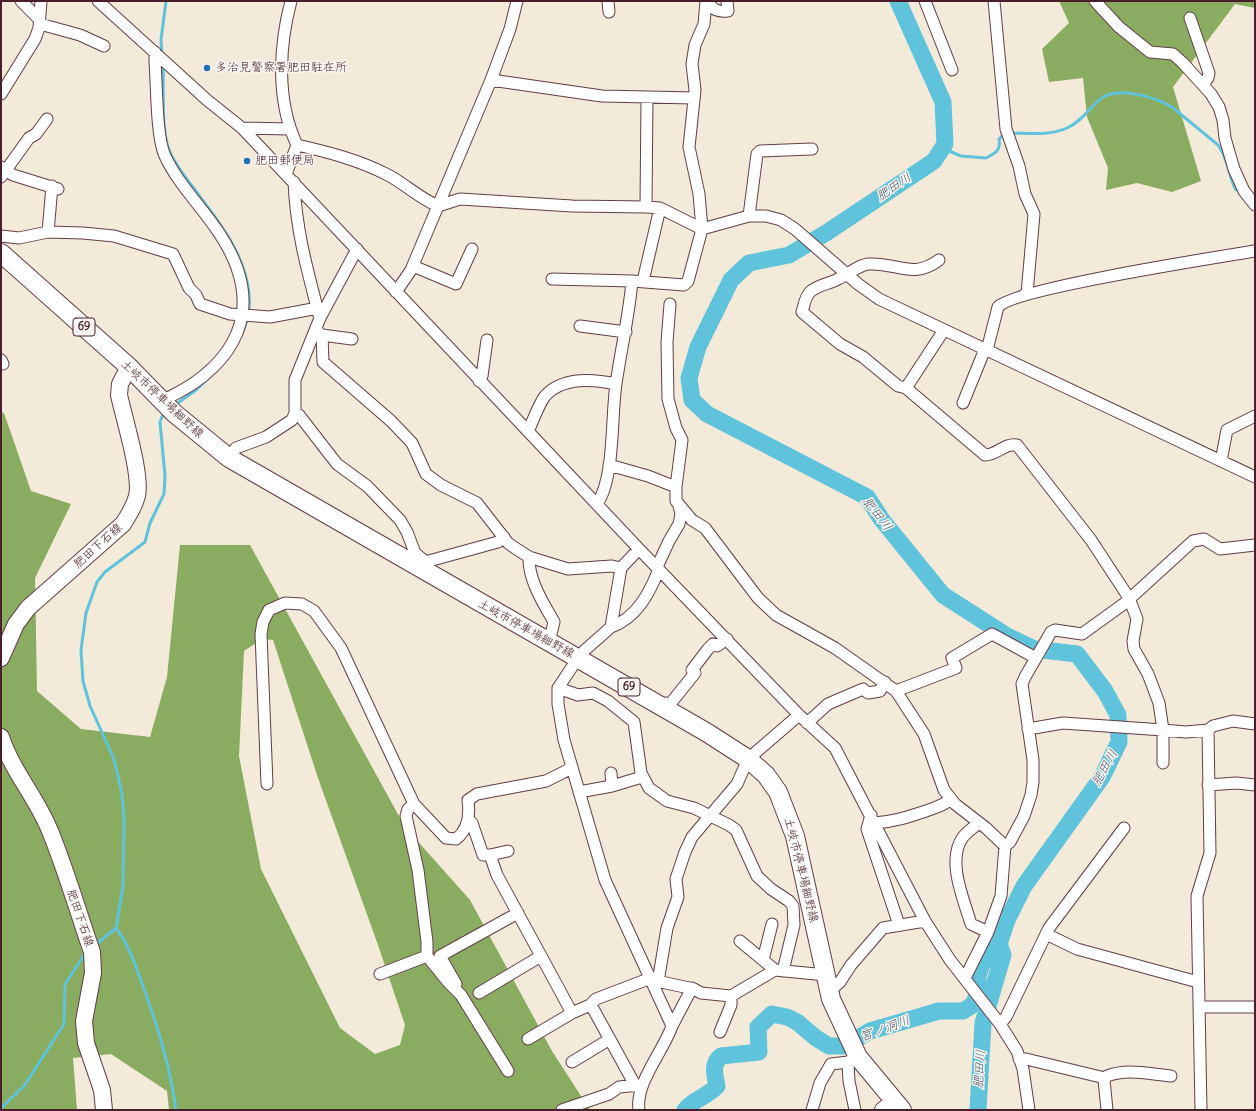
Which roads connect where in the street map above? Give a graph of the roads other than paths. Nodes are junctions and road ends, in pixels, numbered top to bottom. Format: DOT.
graph roads {
  1 [pos="21,1"];
  2 [pos="40,1"];
  3 [pos="98,1"];
  4 [pos="291,1"];
  5 [pos="517,1"];
  6 [pos="727,1"];
  7 [pos="925,1"];
  8 [pos="994,1"];
  9 [pos="1095,1"];
  10 [pos="707,2"];
  11 [pos="1187,19"];
  12 [pos="40,22"];
  13 [pos="104,46"];
  14 [pos="156,53"];
  15 [pos="952,70"];
  16 [pos="491,80"];
  17 [pos="1202,82"];
  18 [pos="1,94"];
  19 [pos="647,98"];
  20 [pos="694,98"];
  21 [pos="47,119"];
  22 [pos="242,128"];
  23 [pos="290,129"];
  24 [pos="297,145"];
  25 [pos="812,149"];
  26 [pos="2,171"];
  27 [pos="290,178"];
  28 [pos="1255,205"];
  29 [pos="438,206"];
  30 [pos="646,207"];
  31 [pos="660,208"];
  32 [pos="749,216"];
  33 [pos="702,229"];
  34 [pos="48,232"];
  35 [pos="1,236"];
  36 [pos="357,249"];
  37 [pos="472,249"];
  38 [pos="1255,251"];
  39 [pos="1,253"];
  40 [pos="939,260"];
  41 [pos="413,266"];
  42 [pos="848,275"];
  43 [pos="552,279"];
  44 [pos="632,281"];
  45 [pos="644,281"];
  46 [pos="396,292"];
  47 [pos="1024,295"];
  48 [pos="670,304"];
  49 [pos="319,313"];
  50 [pos="247,316"];
  51 [pos="580,326"];
  52 [pos="944,330"];
  53 [pos="319,332"];
  54 [pos="626,332"];
  55 [pos="352,339"];
  56 [pos="487,340"];
  57 [pos="986,350"];
  58 [pos="129,367"];
  59 [pos="479,381"];
  60 [pos="616,384"];
  61 [pos="906,388"];
  62 [pos="963,403"];
  63 [pos="167,406"];
  64 [pos="295,413"];
  65 [pos="1255,416"];
  66 [pos="526,429"];
  67 [pos="229,458"];
  68 [pos="1221,461"];
  69 [pos="609,465"];
  70 [pos="1255,477"];
  71 [pos="676,487"];
  72 [pos="597,504"];
  73 [pos="680,505"];
  74 [pos="504,537"];
  75 [pos="1255,545"];
  76 [pos="639,549"];
  77 [pos="529,557"];
  78 [pos="425,562"];
  79 [pos="621,568"];
  80 [pos="658,568"];
  81 [pos="456,590"];
  82 [pos="1129,598"];
  83 [pos="611,627"];
  84 [pos="727,639"];
  85 [pos="549,642"];
  86 [pos="1036,657"];
  87 [pos="1,658"];
  88 [pos="578,658"];
  89 [pos="885,682"];
  90 [pos="558,688"];
  91 [pos="896,691"];
  92 [pos="662,707"];
  93 [pos="803,719"];
  94 [pos="1255,724"];
  95 [pos="1028,729"];
  96 [pos="1163,730"];
  97 [pos="1208,730"];
  98 [pos="1,737"];
  99 [pos="748,759"];
  100 [pos="1163,763"];
  101 [pos="572,768"];
  102 [pos="611,773"];
  103 [pos="642,776"];
  104 [pos="267,784"];
  105 [pos="1208,785"];
  106 [pos="1255,785"];
  107 [pos="612,786"];
  108 [pos="579,792"];
  109 [pos="951,799"];
  110 [pos="414,804"];
  111 [pos="708,816"];
  112 [pos="468,819"];
  113 [pos="873,819"];
  114 [pos="980,823"];
  115 [pos="1124,828"];
  116 [pos="1005,846"];
  117 [pos="508,851"];
  118 [pos="490,856"];
  119 [pos="518,913"];
  120 [pos="925,921"];
  121 [pos="772,924"];
  122 [pos="899,925"];
  123 [pos="988,932"];
  124 [pos="1046,934"];
  125 [pos="740,941"];
  126 [pos="427,956"];
  127 [pos="541,956"];
  128 [pos="763,960"];
  129 [pos="779,971"];
  130 [pos="380,974"];
  131 [pos="826,975"];
  132 [pos="965,978"];
  133 [pos="654,980"];
  134 [pos="1198,982"];
  135 [pos="692,988"];
  136 [pos="458,992"];
  137 [pos="829,992"];
  138 [pos="479,993"];
  139 [pos="731,996"];
  140 [pos="591,1004"];
  141 [pos="1199,1007"];
  142 [pos="1255,1007"];
  143 [pos="572,1013"];
  144 [pos="1000,1024"];
  145 [pos="672,1026"];
  146 [pos="720,1032"];
  147 [pos="528,1039"];
  148 [pos="610,1040"];
  149 [pos="1019,1058"];
  150 [pos="853,1060"];
  151 [pos="572,1062"];
  152 [pos="508,1071"];
  153 [pos="1170,1076"];
  154 [pos="1105,1078"];
  155 [pos="639,1085"];
  156 [pos="893,1107"];
  157 [pos="104,1110"];
  158 [pos="562,1110"];
  159 [pos="639,1110"];
  160 [pos="812,1110"];
  161 [pos="855,1110"];
  162 [pos="1029,1110"];
  163 [pos="1106,1110"];
  164 [pos="1201,1110"];
  1 -- 12 [label="street"];
  2 -- 12 [label="street"];
  3 -- 14 [label="street"];
  4 -- 23 [label="street"];
  5 -- 16 [label="street"];
  6 -- 10 [label="street"];
  7 -- 15 [label="street"];
  8 -- 47 [label="street"];
  9 -- 17 [label="street"];
  10 -- 20 [label="street"];
  11 -- 17 [label="street"];
  12 -- 13 [label="street"];
  12 -- 18 [label="street"];
  14 -- 22 [label="street"];
  14 -- 50 [label="street"];
  16 -- 19 [label="street"];
  16 -- 29 [label="street"];
  17 -- 28 [label="street"];
  19 -- 20 [label="street"];
  19 -- 30 [label="street"];
  20 -- 33 [label="street"];
  21 -- 26 [label="street"];
  22 -- 23 [label="street"];
  22 -- 27 [label="street"];
  23 -- 24 [label="street"];
  24 -- 27 [label="street"];
  24 -- 29 [label="street"];
  25 -- 32 [label="street"];
  26 -- 34 [label="street"];
  27 -- 36 [label="street"];
  27 -- 49 [label="street"];
  29 -- 30 [label="street"];
  29 -- 41 [label="street"];
  30 -- 31 [label="street"];
  31 -- 33 [label="street"];
  31 -- 45 [label="street"];
  32 -- 33 [label="street"];
  32 -- 42 [label="street"];
  33 -- 45 [label="street"];
  34 -- 35 [label="street"];
  34 -- 50 [label="street"];
  36 -- 46 [label="street"];
  36 -- 49 [label="street"];
  37 -- 41 [label="street"];
  38 -- 47 [label="street"];
  39 -- 58 [label="main road, 土岐市停車場細野線 / 69"];
  40 -- 42 [label="street"];
  41 -- 46 [label="street"];
  42 -- 52 [label="street"];
  42 -- 61 [label="street"];
  43 -- 44 [label="street"];
  44 -- 45 [label="street"];
  44 -- 54 [label="street"];
  46 -- 59 [label="street"];
  47 -- 57 [label="street"];
  48 -- 71 [label="street"];
  49 -- 50 [label="street"];
  49 -- 53 [label="street"];
  50 -- 63 [label="street"];
  51 -- 54 [label="street"];
  52 -- 57 [label="street"];
  52 -- 61 [label="street"];
  53 -- 55 [label="street"];
  53 -- 64 [label="street"];
  53 -- 74 [label="street"];
  54 -- 60 [label="street"];
  56 -- 59 [label="street"];
  57 -- 62 [label="street"];
  57 -- 68 [label="street"];
  58 -- 63 [label="main road, 土岐市停車場細野線 / 69"];
  58 -- 87 [label="main road, 肥田下石線"];
  59 -- 66 [label="street"];
  60 -- 66 [label="street"];
  60 -- 69 [label="street"];
  61 -- 82 [label="street"];
  63 -- 67 [label="main road, 土岐市停車場細野線 / 69"];
  64 -- 67 [label="street"];
  64 -- 78 [label="street"];
  65 -- 68 [label="street"];
  66 -- 72 [label="street"];
  67 -- 81 [label="main road, 土岐市停車場細野線 / 69"];
  68 -- 70 [label="street"];
  69 -- 71 [label="street"];
  69 -- 72 [label="street"];
  71 -- 73 [label="street"];
  72 -- 76 [label="street"];
  73 -- 80 [label="street"];
  73 -- 89 [label="street"];
  74 -- 77 [label="street"];
  74 -- 78 [label="street"];
  75 -- 82 [label="street"];
  76 -- 79 [label="street"];
  76 -- 80 [label="street"];
  77 -- 79 [label="street"];
  77 -- 85 [label="street"];
  78 -- 81 [label="street"];
  79 -- 83 [label="street"];
  80 -- 83 [label="street"];
  80 -- 84 [label="street"];
  81 -- 85 [label="main road, 土岐市停車場細野線 / 69"];
  82 -- 86 [label="street"];
  82 -- 96 [label="street"];
  83 -- 88 [label="street"];
  84 -- 92 [label="street"];
  84 -- 93 [label="street"];
  85 -- 88 [label="main road, 土岐市停車場細野線 / 69"];
  86 -- 91 [label="street"];
  86 -- 95 [label="street"];
  88 -- 90 [label="street"];
  88 -- 92 [label="main road, 土岐市停車場細野線 / 69"];
  89 -- 91 [label="street"];
  89 -- 93 [label="street"];
  90 -- 101 [label="street"];
  90 -- 103 [label="street"];
  91 -- 109 [label="street"];
  92 -- 99 [label="main road, 土岐市停車場細野線 / 69"];
  93 -- 99 [label="street"];
  93 -- 113 [label="street"];
  94 -- 97 [label="street"];
  95 -- 96 [label="street"];
  95 -- 116 [label="street"];
  96 -- 97 [label="street"];
  96 -- 100 [label="street"];
  97 -- 105 [label="street"];
  98 -- 157 [label="main road, 肥田下石線"];
  99 -- 111 [label="street"];
  99 -- 131 [label="main road, 土岐市停車場細野線 / 69"];
  101 -- 108 [label="street"];
  101 -- 112 [label="street"];
  102 -- 107 [label="street"];
  103 -- 107 [label="street"];
  103 -- 111 [label="street"];
  104 -- 110 [label="street"];
  105 -- 106 [label="street"];
  105 -- 134 [label="street"];
  107 -- 108 [label="street"];
  108 -- 133 [label="street"];
  109 -- 113 [label="street"];
  109 -- 114 [label="street"];
  110 -- 112 [label="street"];
  110 -- 126 [label="street"];
  111 -- 129 [label="street"];
  111 -- 133 [label="street"];
  112 -- 118 [label="street"];
  113 -- 120 [label="street"];
  113 -- 122 [label="street"];
  114 -- 116 [label="street"];
  114 -- 123 [label="street"];
  115 -- 124 [label="street"];
  116 -- 123 [label="street"];
  117 -- 118 [label="street"];
  118 -- 119 [label="street"];
  119 -- 127 [label="street"];
  119 -- 136 [label="street"];
  120 -- 122 [label="street"];
  120 -- 132 [label="street"];
  121 -- 128 [label="street"];
  122 -- 137 [label="street"];
  123 -- 132 [label="street"];
  124 -- 134 [label="street"];
  124 -- 144 [label="street"];
  125 -- 128 [label="street"];
  126 -- 130 [label="street"];
  126 -- 136 [label="street"];
  127 -- 138 [label="street"];
  127 -- 143 [label="street"];
  128 -- 129 [label="street"];
  129 -- 131 [label="street"];
  129 -- 139 [label="street"];
  131 -- 137 [label="main road, 土岐市停車場細野線 / 69"];
  132 -- 144 [label="street"];
  133 -- 135 [label="street"];
  133 -- 140 [label="street"];
  133 -- 145 [label="street"];
  134 -- 141 [label="street"];
  135 -- 139 [label="street"];
  135 -- 145 [label="street"];
  136 -- 152 [label="street"];
  137 -- 150 [label="main road, 土岐市停車場細野線 / 69"];
  139 -- 146 [label="street"];
  140 -- 143 [label="street"];
  140 -- 148 [label="street"];
  141 -- 142 [label="street"];
  141 -- 164 [label="street"];
  143 -- 147 [label="street"];
  144 -- 149 [label="street"];
  145 -- 155 [label="street"];
  148 -- 151 [label="street"];
  148 -- 155 [label="street"];
  149 -- 154 [label="street"];
  149 -- 162 [label="street"];
  150 -- 156 [label="main road, 土岐市停車場細野線 / 69"];
  150 -- 160 [label="street"];
  150 -- 161 [label="street"];
  153 -- 154 [label="street"];
  154 -- 163 [label="street"];
  155 -- 158 [label="street"];
  155 -- 159 [label="street"];
}
